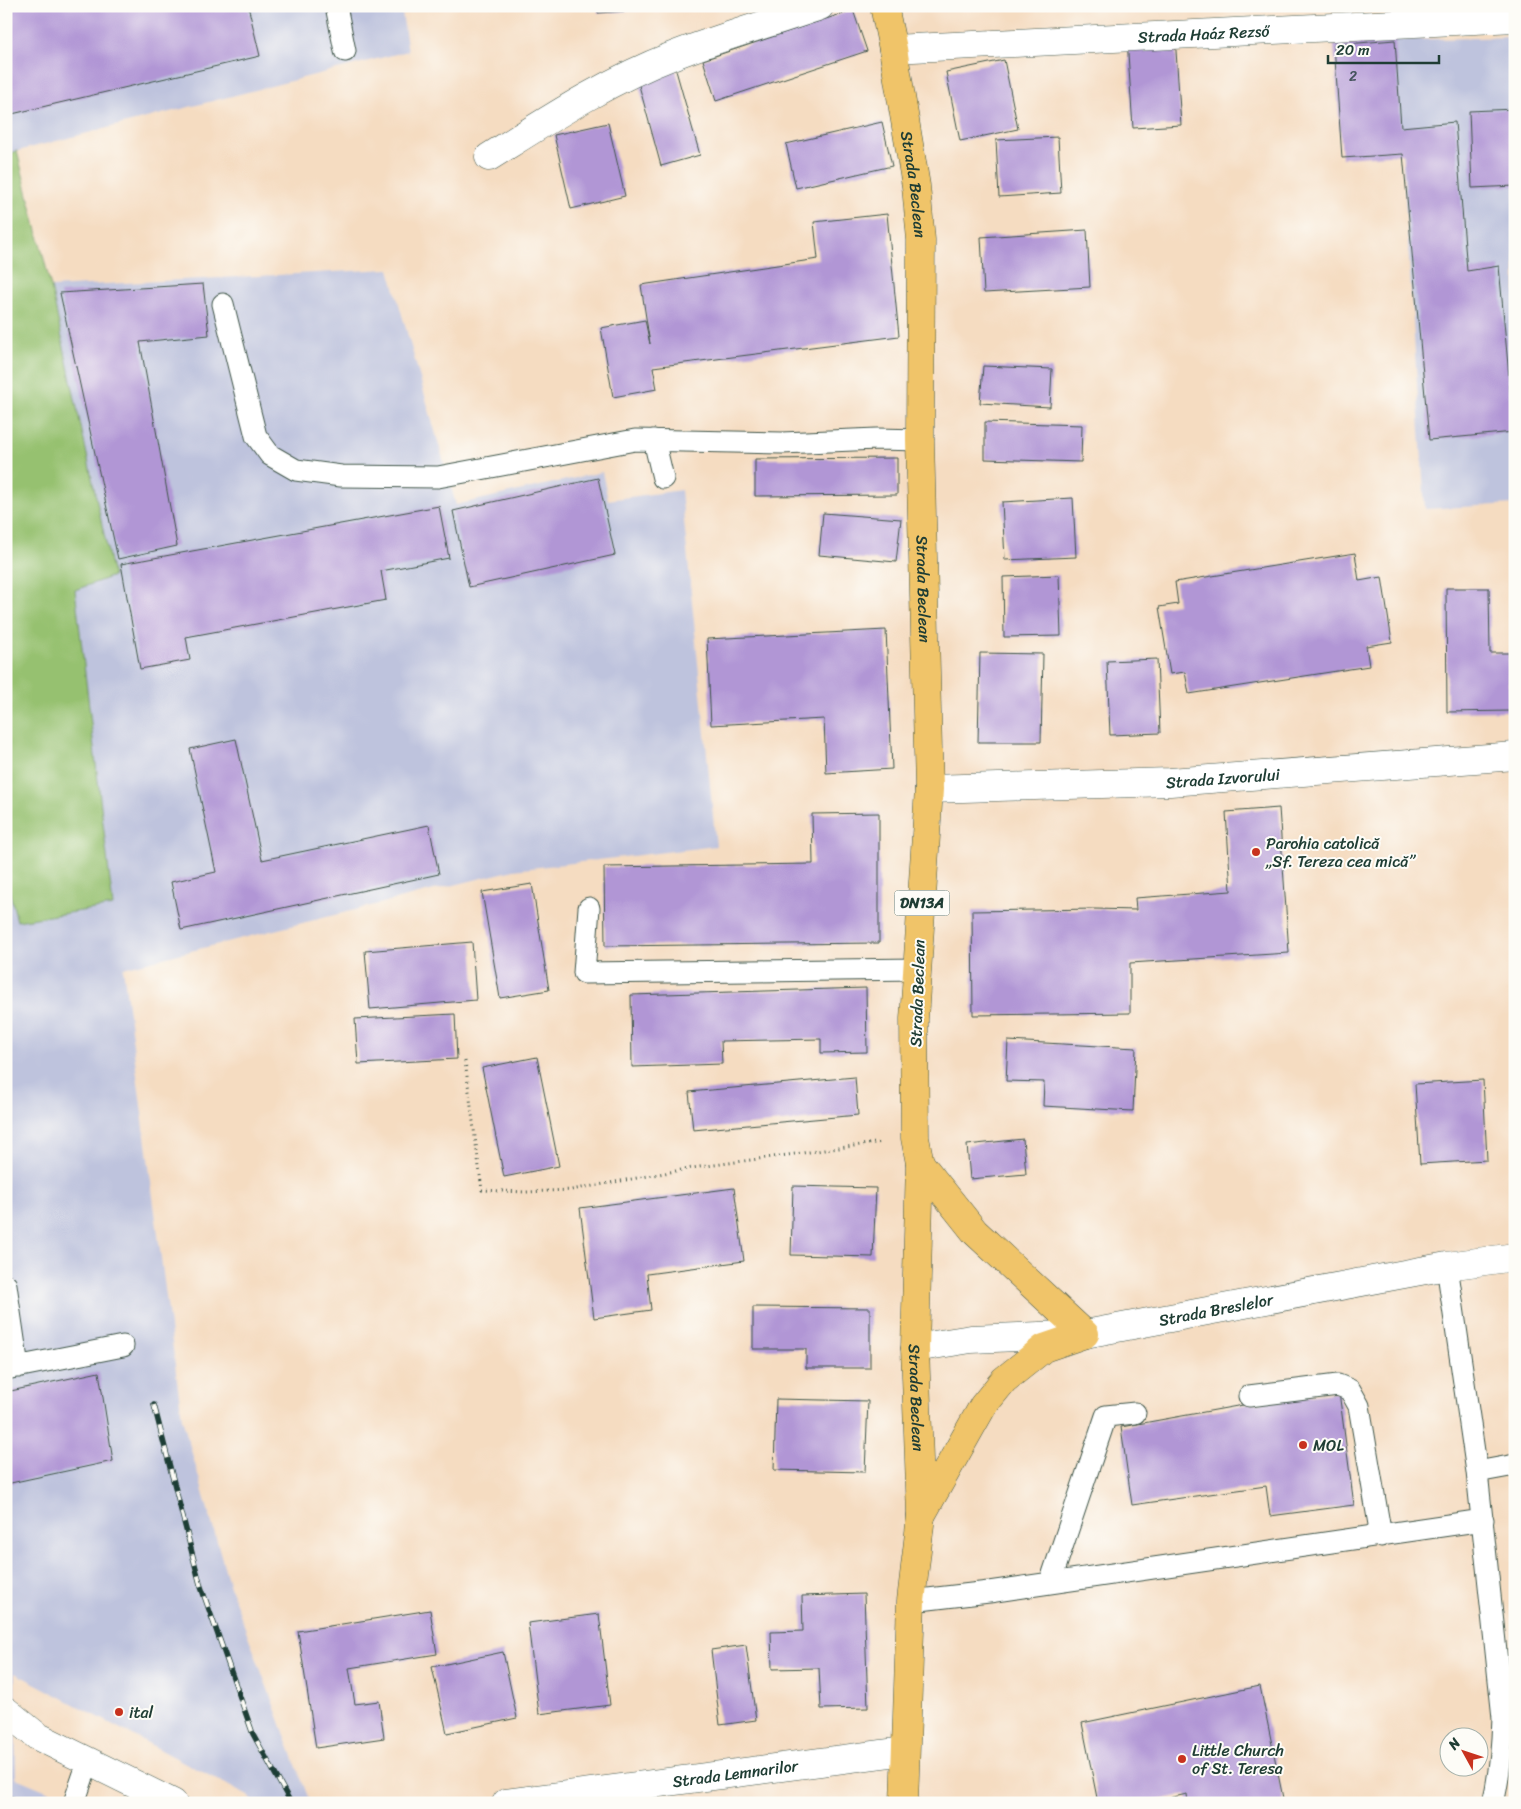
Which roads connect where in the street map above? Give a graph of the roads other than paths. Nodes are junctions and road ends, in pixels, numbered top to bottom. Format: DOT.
graph roads {
  1 [pos="336,6"];
  2 [pos="820,6"];
  3 [pos="884,6"];
  4 [pos="1515,18"];
  5 [pos="893,49"];
  6 [pos="346,51"];
  7 [pos="489,157"];
  8 [pos="223,304"];
  9 [pos="654,440"];
  10 [pos="920,440"];
  11 [pos="663,478"];
  12 [pos="1515,756"];
  13 [pos="929,789"];
  14 [pos="589,908"];
  15 [pos="918,969"];
  16 [pos="918,1150"];
  17 [pos="1515,1257"];
  18 [pos="1447,1266"];
  19 [pos="6,1285"];
  20 [pos="1085,1334"];
  21 [pos="123,1346"];
  22 [pos="915,1348"];
  23 [pos="12,1368"];
  24 [pos="1249,1396"];
  25 [pos="1135,1413"];
  26 [pos="1515,1465"];
  27 [pos="1477,1472"];
  28 [pos="920,1516"];
  29 [pos="1483,1520"];
  30 [pos="1381,1536"];
  31 [pos="1050,1583"];
  32 [pos="911,1600"];
  33 [pos="6,1711"];
  34 [pos="905,1751"];
  35 [pos="88,1762"];
  36 [pos="1507,1778"];
  37 [pos="74,1803"];
  38 [pos="173,1803"];
  39 [pos="506,1803"];
  40 [pos="904,1803"];
  41 [pos="1493,1803"];
  1 -- 6 [label="lane"];
  2 -- 7 [label="street"];
  3 -- 5 [label="main road, Strada Beclean / DN13A"];
  4 -- 5 [label="street, Strada Haáz Rezső"];
  5 -- 10 [label="main road, Strada Beclean / DN13A"];
  8 -- 9 [label="lane"];
  9 -- 10 [label="lane"];
  9 -- 11 [label="lane"];
  10 -- 13 [label="main road, Strada Beclean / DN13A"];
  12 -- 13 [label="street, Strada Izvorului"];
  13 -- 15 [label="main road, Strada Beclean / DN13A"];
  14 -- 15 [label="lane"];
  15 -- 16 [label="main road, Strada Beclean / DN13A"];
  16 -- 20 [label="main road"];
  16 -- 22 [label="main road, Strada Beclean / DN13A"];
  17 -- 18 [label="street, Strada Breslelor"];
  18 -- 20 [label="street, Strada Breslelor"];
  18 -- 27 [label="lane"];
  19 -- 23 [label="lane"];
  20 -- 22 [label="street, Strada Breslelor"];
  20 -- 28 [label="main road"];
  21 -- 23 [label="lane"];
  22 -- 28 [label="main road, Strada Beclean / DN13A"];
  24 -- 30 [label="lane"];
  25 -- 31 [label="lane"];
  26 -- 27 [label="lane"];
  27 -- 29 [label="lane"];
  28 -- 32 [label="main road, Strada Beclean / DN13A"];
  29 -- 30 [label="lane"];
  29 -- 36 [label="lane"];
  30 -- 31 [label="lane"];
  31 -- 32 [label="lane"];
  32 -- 34 [label="main road, Strada Beclean / DN13A"];
  33 -- 35 [label="street"];
  34 -- 39 [label="street, Strada Lemnarilor"];
  34 -- 40 [label="main road, Strada Beclean / DN13A"];
  35 -- 37 [label="lane"];
  35 -- 38 [label="street"];
  36 -- 41 [label="lane"];
}
